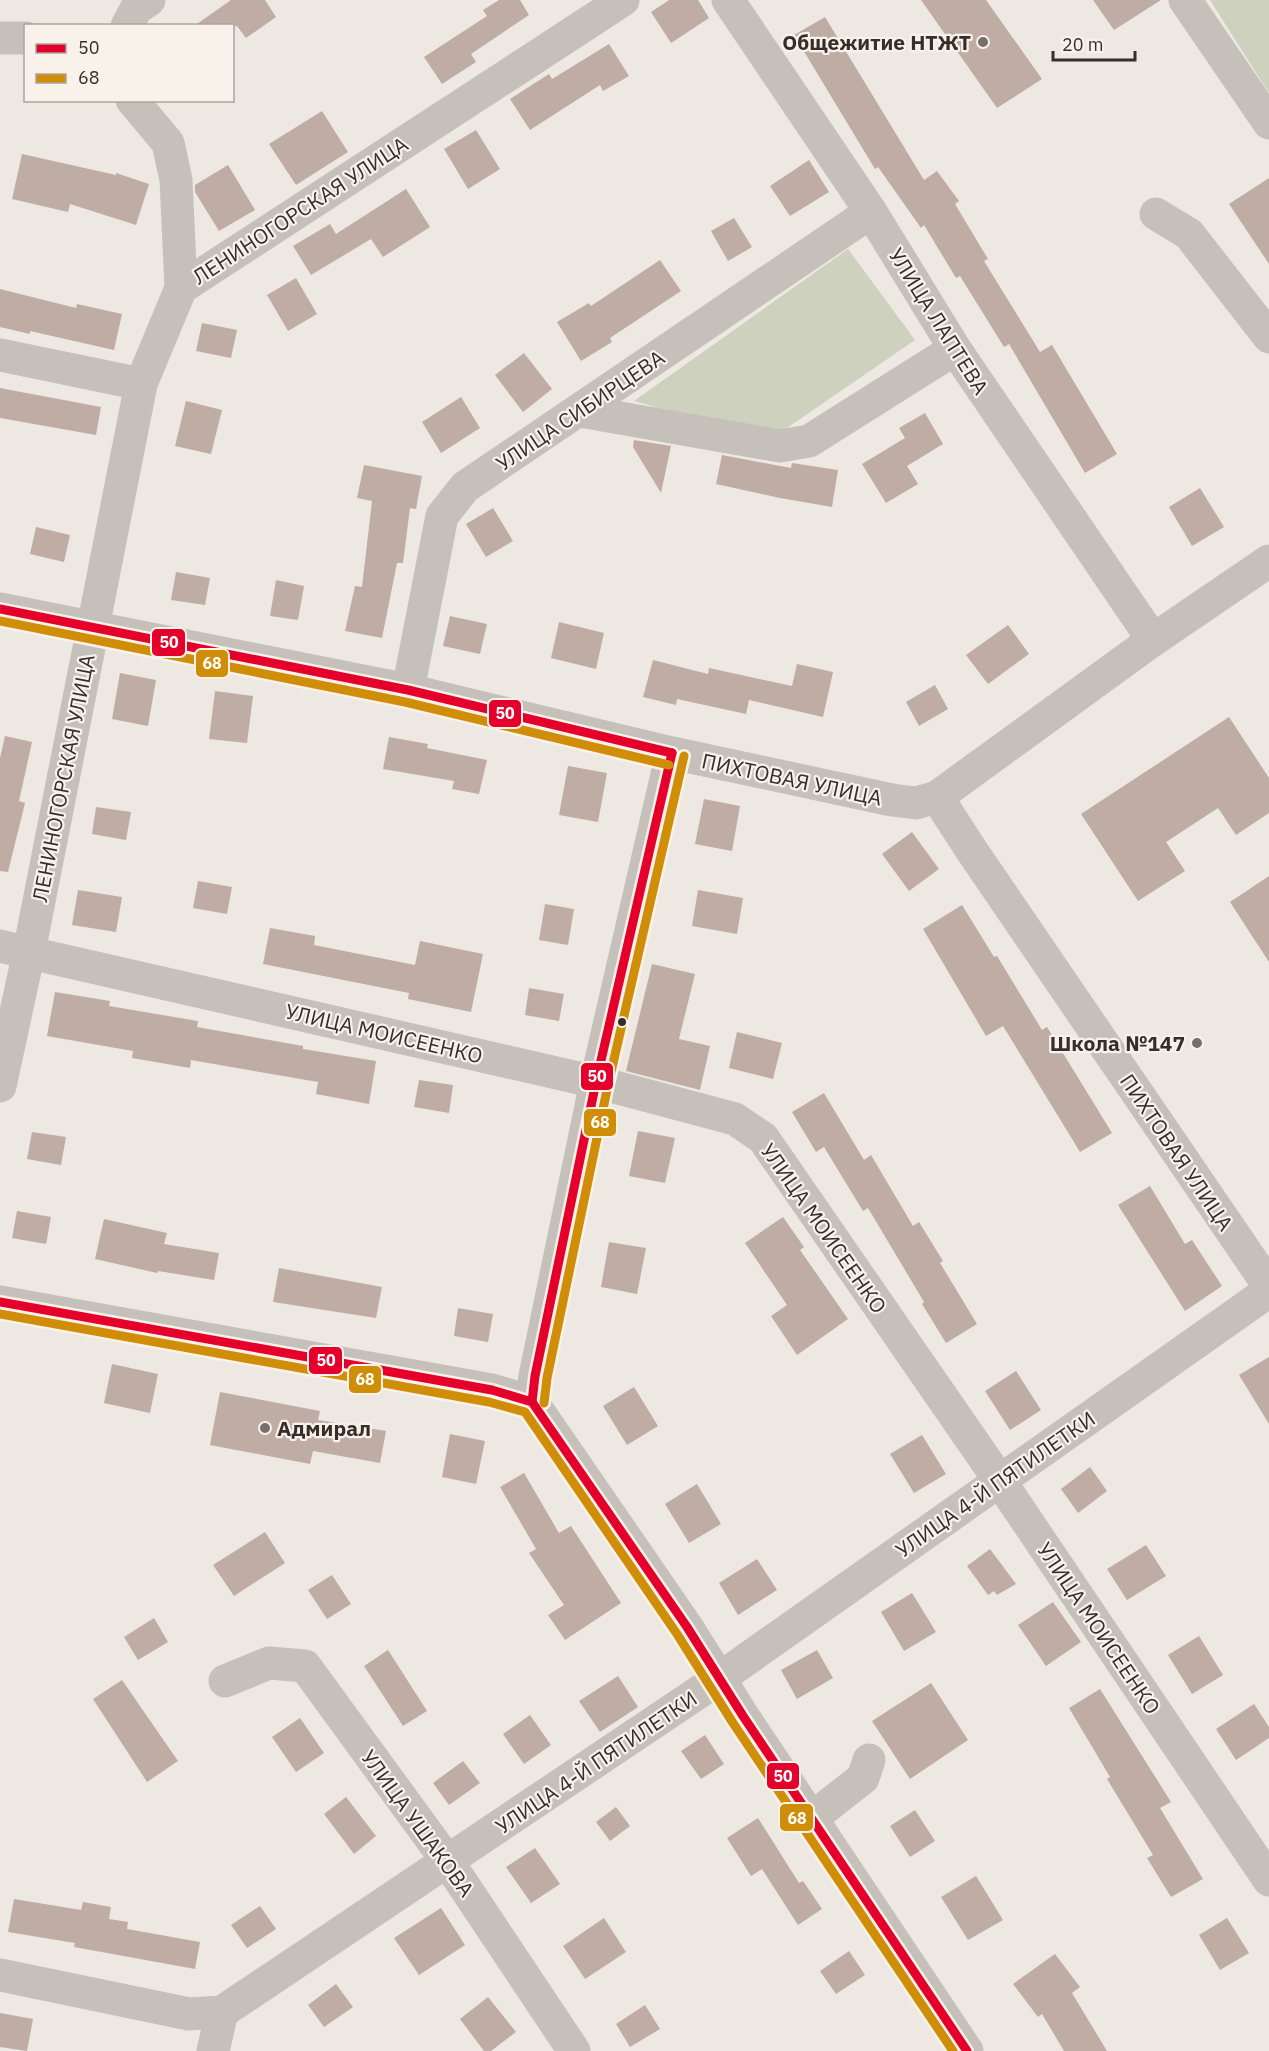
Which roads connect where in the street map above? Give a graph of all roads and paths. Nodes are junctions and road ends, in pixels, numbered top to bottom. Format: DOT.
graph roads {
  1 [pos="149,0"];
  2 [pos="623,0"];
  3 [pos="728,0"];
  4 [pos="1185,0"];
  5 [pos="128,24"];
  6 [pos="0,38"];
  7 [pos="24,38"];
  8 [pos="134,102"];
  9 [pos="1269,123"];
  10 [pos="871,212"];
  11 [pos="1156,214"];
  12 [pos="181,288"];
  13 [pos="1269,337"];
  14 [pos="955,349"];
  15 [pos="0,355"];
  16 [pos="141,384"];
  17 [pos="580,411"];
  18 [pos="1269,561"];
  19 [pos="0,609"];
  20 [pos="92,629"];
  21 [pos="1153,640"];
  22 [pos="408,690"];
  23 [pos="672,753"];
  24 [pos="937,797"];
  25 [pos="14,949"];
  26 [pos="596,1082"];
  27 [pos="0,1086"];
  28 [pos="1269,1286"];
  29 [pos="1269,1292"];
  30 [pos="0,1302"];
  31 [pos="532,1402"];
  32 [pos="1000,1481"];
  33 [pos="720,1678"];
  34 [pos="225,1682"];
  35 [pos="869,1760"];
  36 [pos="812,1818"];
  37 [pos="448,1862"];
  38 [pos="1269,1880"];
  39 [pos="0,1975"];
  40 [pos="222,2012"];
  41 [pos="213,2051"];
  42 [pos="574,2051"];
  43 [pos="967,2051"];
  1 -- 5 [label="street"];
  2 -- 12 [label="street, ЛЕНИНОГОРСКАЯ УЛИЦА"];
  3 -- 10 [label="street, УЛИЦА ЛАПТЕВА"];
  4 -- 9 [label="street"];
  6 -- 7 [label="street"];
  8 -- 12 [label="street"];
  10 -- 14 [label="street, УЛИЦА ЛАПТЕВА"];
  10 -- 17 [label="street, УЛИЦА СИБИРЦЕВА"];
  11 -- 13 [label="street"];
  12 -- 16 [label="street, ЛЕНИНОГОРСКАЯ УЛИЦА"];
  14 -- 17 [label="street"];
  14 -- 21 [label="street, УЛИЦА ЛАПТЕВА"];
  15 -- 16 [label="street"];
  16 -- 20 [label="street, ЛЕНИНОГОРСКАЯ УЛИЦА"];
  17 -- 22 [label="street, УЛИЦА СИБИРЦЕВА"];
  18 -- 21 [label="street"];
  19 -- 20 [label="street, ПИХТОВАЯ УЛИЦА"];
  20 -- 22 [label="street, ПИХТОВАЯ УЛИЦА"];
  20 -- 25 [label="street, ЛЕНИНОГОРСКАЯ УЛИЦА"];
  21 -- 24 [label="street"];
  22 -- 23 [label="street, ПИХТОВАЯ УЛИЦА"];
  23 -- 24 [label="street, ПИХТОВАЯ УЛИЦА"];
  23 -- 26 [label="street"];
  24 -- 28 [label="street, ПИХТОВАЯ УЛИЦА"];
  25 -- 26 [label="street, УЛИЦА МОИСЕЕНКО"];
  25 -- 27 [label="street, ЛЕНИНОГОРСКАЯ УЛИЦА"];
  26 -- 31 [label="street"];
  26 -- 32 [label="street, УЛИЦА МОИСЕЕНКО"];
  29 -- 32 [label="street, УЛИЦА 4-Й ПЯТИЛЕТКИ"];
  30 -- 31 [label="street"];
  31 -- 33 [label="street"];
  32 -- 33 [label="street, УЛИЦА 4-Й ПЯТИЛЕТКИ"];
  32 -- 38 [label="street, УЛИЦА МОИСЕЕНКО"];
  33 -- 36 [label="street"];
  33 -- 37 [label="street, УЛИЦА 4-Й ПЯТИЛЕТКИ"];
  34 -- 37 [label="street, УЛИЦА УШАКОВА"];
  35 -- 36 [label="street"];
  36 -- 43 [label="street"];
  37 -- 40 [label="street, УЛИЦА 4-Й ПЯТИЛЕТКИ"];
  37 -- 42 [label="street, УЛИЦА УШАКОВА"];
  39 -- 40 [label="street"];
  40 -- 41 [label="street"];
}
